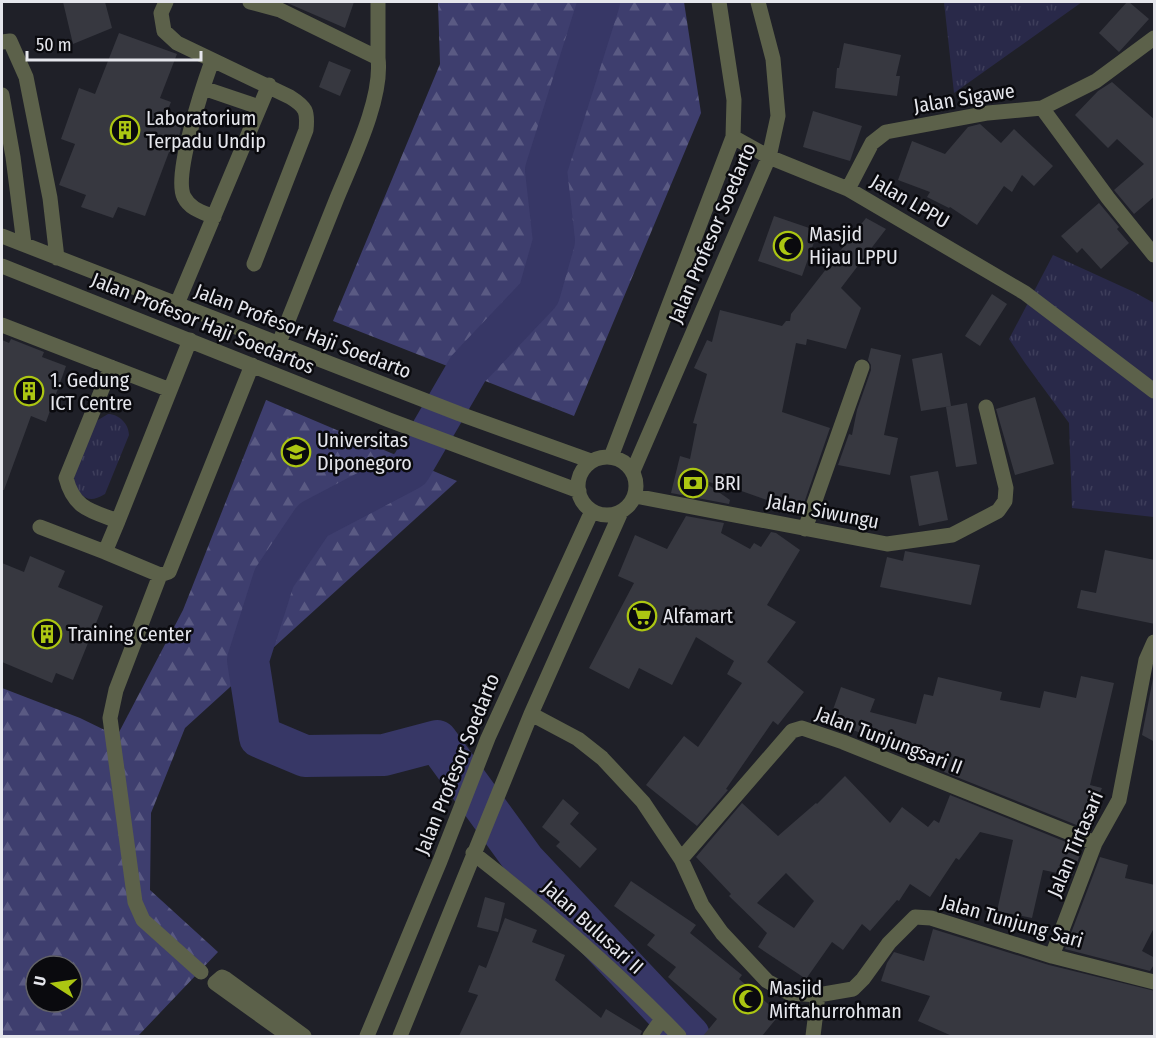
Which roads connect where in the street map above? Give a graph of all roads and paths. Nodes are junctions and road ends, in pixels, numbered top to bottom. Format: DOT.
graph roads {
  1 [pos="166,2"];
  2 [pos="250,2"];
  3 [pos="378,2"];
  4 [pos="720,2"];
  5 [pos="758,2"];
  6 [pos="1155,38"];
  7 [pos="2,42"];
  8 [pos="378,58"];
  9 [pos="212,62"];
  10 [pos="269,86"];
  11 [pos="202,88"];
  12 [pos="2,95"];
  13 [pos="259,107"];
  14 [pos="1042,108"];
  15 [pos="733,137"];
  16 [pos="769,157"];
  17 [pos="848,189"];
  18 [pos="214,217"];
  19 [pos="2,236"];
  20 [pos="24,244"];
  21 [pos="1155,255"];
  22 [pos="57,258"];
  23 [pos="254,264"];
  24 [pos="2,266"];
  25 [pos="177,304"];
  26 [pos="2,325"];
  27 [pos="190,340"];
  28 [pos="279,343"];
  29 [pos="252,364"];
  30 [pos="111,367"];
  31 [pos="862,367"];
  32 [pos="170,390"];
  33 [pos="1155,391"];
  34 [pos="986,407"];
  35 [pos="611,457"];
  36 [pos="591,461"];
  37 [pos="633,471"];
  38 [pos="579,490"];
  39 [pos="635,496"];
  40 [pos="592,511"];
  41 [pos="621,512"];
  42 [pos="118,521"];
  43 [pos="40,527"];
  44 [pos="805,529"];
  45 [pos="105,552"];
  46 [pos="160,575"];
  47 [pos="1155,642"];
  48 [pos="531,714"];
  49 [pos="1095,843"];
  50 [pos="473,853"];
  51 [pos="681,859"];
  52 [pos="1052,956"];
  53 [pos="201,972"];
  54 [pos="1155,982"];
  55 [pos="818,994"];
  56 [pos="662,1019"];
  57 [pos="289,1036"];
  58 [pos="304,1036"];
  59 [pos="367,1036"];
  60 [pos="400,1036"];
  61 [pos="650,1036"];
  62 [pos="679,1036"];
  63 [pos="813,1036"];
  1 -- 9 [label="street"];
  2 -- 8 [label="street"];
  3 -- 8 [label="street"];
  4 -- 15 [label="street, Jalan Profesor Soedarto"];
  5 -- 16 [label="street, Jalan Profesor Soedarto"];
  6 -- 14 [label="street"];
  7 -- 22 [label="street"];
  8 -- 28 [label="street"];
  9 -- 10 [label="street"];
  9 -- 11 [label="street"];
  10 -- 13 [label="street"];
  10 -- 23 [label="street"];
  11 -- 13 [label="street"];
  11 -- 18 [label="street"];
  12 -- 20 [label="street"];
  13 -- 18 [label="street"];
  14 -- 17 [label="street, Jalan Sigawe"];
  14 -- 21 [label="street, Jalan Sigawe"];
  15 -- 16 [label="street, Jalan LPPU"];
  15 -- 35 [label="street, Jalan Profesor Soedarto"];
  16 -- 17 [label="street, Jalan LPPU"];
  16 -- 37 [label="street, Jalan Profesor Soedarto"];
  17 -- 33 [label="street, Jalan LPPU"];
  18 -- 25 [label="street"];
  19 -- 20 [label="street, Jalan Profesor Haji Soedarto"];
  20 -- 22 [label="street, Jalan Profesor Haji Soedarto"];
  22 -- 25 [label="street, Jalan Profesor Haji Soedarto"];
  24 -- 27 [label="street, Jalan Profesor Haji Soedartos"];
  25 -- 28 [label="street, Jalan Profesor Haji Soedarto"];
  26 -- 30 [label="street"];
  27 -- 29 [label="street, Jalan Profesor Haji Soedartos"];
  27 -- 32 [label="street"];
  28 -- 36 [label="street, Jalan Profesor Haji Soedarto"];
  29 -- 38 [label="street, Jalan Profesor Haji Soedartos"];
  29 -- 46 [label="street"];
  30 -- 32 [label="street"];
  30 -- 42 [label="street"];
  31 -- 44 [label="street"];
  32 -- 42 [label="street"];
  34 -- 44 [label="street, Jalan Siwungu"];
  35 -- 36 [label="street"];
  35 -- 37 [label="street"];
  36 -- 38 [label="street"];
  37 -- 39 [label="street, Jalan Profesor Soedarto"];
  38 -- 40 [label="street"];
  39 -- 41 [label="street"];
  39 -- 44 [label="street, Jalan Siwungu"];
  40 -- 41 [label="street"];
  40 -- 59 [label="street, Jalan Profesor Soedarto"];
  41 -- 48 [label="street"];
  42 -- 45 [label="street"];
  43 -- 45 [label="street"];
  45 -- 46 [label="street"];
  46 -- 53 [label="street"];
  47 -- 49 [label="street, Jalan Tirtasari"];
  48 -- 50 [label="street"];
  48 -- 51 [label="street"];
  49 -- 51 [label="street, Jalan Tunjungsari II"];
  49 -- 52 [label="street, Jalan Tirtasari"];
  50 -- 56 [label="street, Jalan Bulusari II"];
  50 -- 60 [label="street"];
  51 -- 55 [label="street"];
  52 -- 54 [label="street, Jalan Tunjung Sari"];
  52 -- 55 [label="street, Jalan Tunjung Sari"];
  55 -- 63 [label="street"];
  56 -- 61 [label="street"];
  56 -- 62 [label="street, Jalan Bulusari II"];
  57 -- 58 [label="street"];
}
